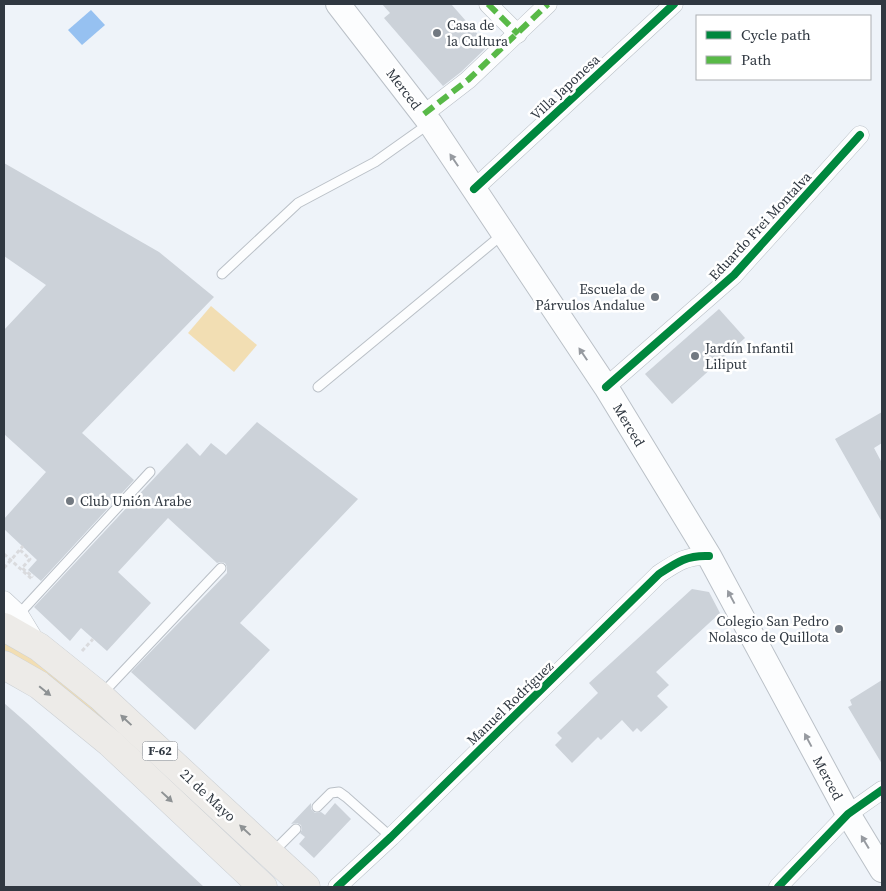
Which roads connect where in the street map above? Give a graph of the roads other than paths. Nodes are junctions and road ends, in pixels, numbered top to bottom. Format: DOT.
graph roads {
  1 [pos="338,4"];
  2 [pos="488,4"];
  3 [pos="548,4"];
  4 [pos="674,4"];
  5 [pos="518,34"];
  6 [pos="427,119"];
  7 [pos="860,135"];
  8 [pos="474,189"];
  9 [pos="504,234"];
  10 [pos="222,274"];
  11 [pos="318,387"];
  12 [pos="606,388"];
  13 [pos="150,472"];
  14 [pos="709,556"];
  15 [pos="221,568"];
  16 [pos="4,600"];
  17 [pos="11,620"];
  18 [pos="4,664"];
  19 [pos="100,696"];
  20 [pos="882,790"];
  21 [pos="317,808"];
  22 [pos="848,814"];
  23 [pos="296,829"];
  24 [pos="391,837"];
  25 [pos="271,854"];
  26 [pos="882,870"];
  27 [pos="263,887"];
  28 [pos="306,887"];
  29 [pos="337,887"];
  30 [pos="778,887"];
  1 -- 6 [label="main road, Merced"];
  2 -- 5 [label="street"];
  3 -- 5 [label="street"];
  4 -- 8 [label="street, Villa Japonesa"];
  5 -- 6 [label="street"];
  8 -- 6 [label="main road, Merced, one-way"];
  6 -- 10 [label="lane"];
  7 -- 12 [label="street, Eduardo Frei Montalva"];
  8 -- 9 [label="main road, Merced"];
  9 -- 11 [label="lane"];
  12 -- 9 [label="main road, Merced, one-way"];
  12 -- 14 [label="main road, Merced"];
  13 -- 17 [label="lane"];
  22 -- 14 [label="main road, Merced, one-way"];
  14 -- 24 [label="street, Manuel Rodríguez"];
  15 -- 19 [label="lane"];
  16 -- 17 [label="street, 21 de Mayo"];
  17 -- 19 [label="main road, 21 de Mayo / F-62"];
  18 -- 27 [label="main road, F-62, one-way"];
  25 -- 19 [label="main road, 21 de Mayo / F-62, one-way"];
  20 -- 22 [label="street"];
  21 -- 24 [label="lane"];
  26 -- 22 [label="main road, Merced, one-way"];
  22 -- 30 [label="street"];
  23 -- 25 [label="lane"];
  24 -- 29 [label="street, Manuel Rodríguez"];
  25 -- 28 [label="main road, 21 de Mayo / F-62"];
}
